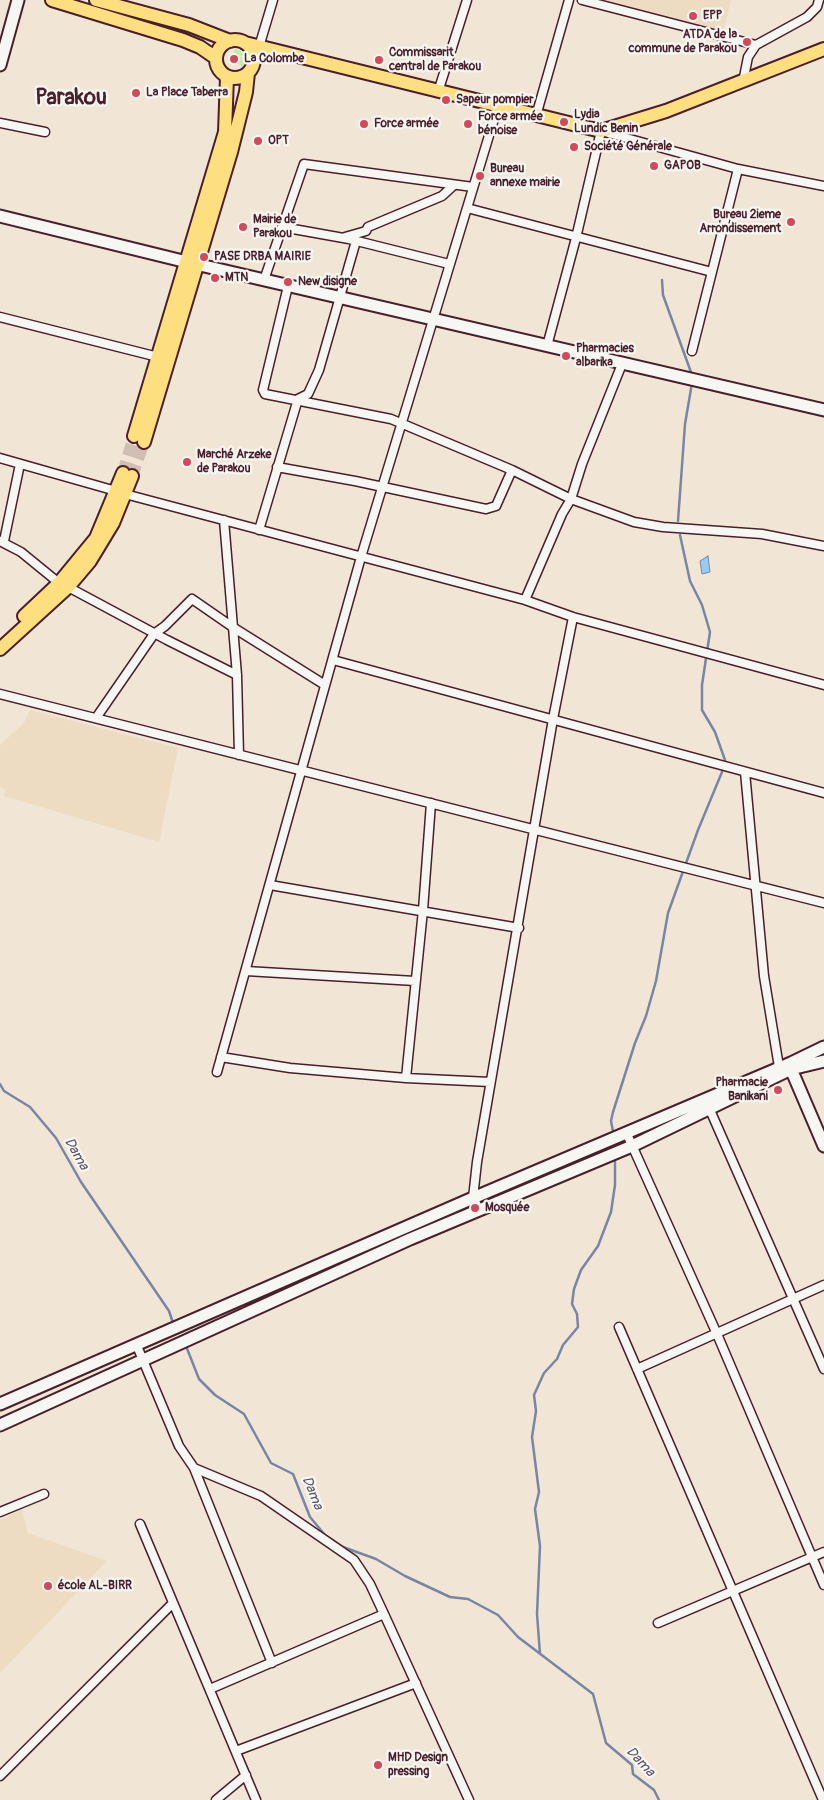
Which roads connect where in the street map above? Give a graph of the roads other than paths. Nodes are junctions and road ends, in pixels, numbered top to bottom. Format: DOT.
graph roads {
  1 [pos="18,0"];
  2 [pos="52,0"];
  3 [pos="96,0"];
  4 [pos="272,0"];
  5 [pos="467,0"];
  6 [pos="569,0"];
  7 [pos="582,0"];
  8 [pos="819,0"];
  9 [pos="230,41"];
  10 [pos="756,45"];
  11 [pos="824,49"];
  12 [pos="256,52"];
  13 [pos="216,58"];
  14 [pos="0,64"];
  15 [pos="248,73"];
  16 [pos="227,77"];
  17 [pos="743,82"];
  18 [pos="438,92"];
  19 [pos="498,106"];
  20 [pos="536,116"];
  21 [pos="0,122"];
  22 [pos="601,131"];
  23 [pos="45,132"];
  24 [pos="738,168"];
  25 [pos="454,185"];
  26 [pos="824,186"];
  27 [pos="473,187"];
  28 [pos="466,208"];
  29 [pos="0,216"];
  30 [pos="282,227"];
  31 [pos="341,238"];
  32 [pos="576,238"];
  33 [pos="356,241"];
  34 [pos="192,264"];
  35 [pos="449,264"];
  36 [pos="712,272"];
  37 [pos="264,280"];
  38 [pos="288,286"];
  39 [pos="338,298"];
  40 [pos="0,317"];
  41 [pos="432,319"];
  42 [pos="546,346"];
  43 [pos="692,352"];
  44 [pos="158,357"];
  45 [pos="622,364"];
  46 [pos="298,399"];
  47 [pos="824,410"];
  48 [pos="402,425"];
  49 [pos="0,458"];
  50 [pos="20,464"];
  51 [pos="277,467"];
  52 [pos="512,470"];
  53 [pos="127,474"];
  54 [pos="382,487"];
  55 [pos="121,493"];
  56 [pos="571,499"];
  57 [pos="224,520"];
  58 [pos="259,530"];
  59 [pos="2,541"];
  60 [pos="824,546"];
  61 [pos="361,557"];
  62 [pos="64,585"];
  63 [pos="525,600"];
  64 [pos="573,617"];
  65 [pos="234,628"];
  66 [pos="154,634"];
  67 [pos="0,638"];
  68 [pos="0,649"];
  69 [pos="333,660"];
  70 [pos="237,675"];
  71 [pos="326,685"];
  72 [pos="824,685"];
  73 [pos="0,694"];
  74 [pos="96,718"];
  75 [pos="553,719"];
  76 [pos="239,754"];
  77 [pos="303,770"];
  78 [pos="744,772"];
  79 [pos="824,793"];
  80 [pos="431,803"];
  81 [pos="535,830"];
  82 [pos="270,885"];
  83 [pos="754,885"];
  84 [pos="824,902"];
  85 [pos="423,910"];
  86 [pos="519,928"];
  87 [pos="246,971"];
  88 [pos="415,981"];
  89 [pos="824,1047"];
  90 [pos="221,1057"];
  91 [pos="824,1061"];
  92 [pos="787,1067"];
  93 [pos="217,1072"];
  94 [pos="406,1078"];
  95 [pos="490,1082"];
  96 [pos="710,1110"];
  97 [pos="626,1132"];
  98 [pos="823,1143"];
  99 [pos="632,1146"];
  100 [pos="473,1198"];
  101 [pos="479,1209"];
  102 [pos="824,1285"];
  103 [pos="793,1299"];
  104 [pos="619,1327"];
  105 [pos="717,1334"];
  106 [pos="137,1346"];
  107 [pos="144,1360"];
  108 [pos="637,1369"];
  109 [pos="824,1369"];
  110 [pos="0,1404"];
  111 [pos="0,1425"];
  112 [pos="194,1468"];
  113 [pos="44,1494"];
  114 [pos="0,1512"];
  115 [pos="140,1524"];
  116 [pos="824,1552"];
  117 [pos="812,1557"];
  118 [pos="824,1585"];
  119 [pos="732,1590"];
  120 [pos="173,1603"];
  121 [pos="384,1614"];
  122 [pos="658,1623"];
  123 [pos="272,1662"];
  124 [pos="416,1682"];
  125 [pos="210,1689"];
  126 [pos="236,1751"];
  127 [pos="246,1775"];
  128 [pos="0,1776"];
  129 [pos="216,1800"];
  130 [pos="256,1800"];
  131 [pos="468,1800"];
  132 [pos="823,1800"];
  1 -- 14 [label="street"];
  2 -- 13 [label="main road"];
  3 -- 9 [label="main road"];
  4 -- 12 [label="street"];
  5 -- 18 [label="street"];
  6 -- 20 [label="street"];
  7 -- 10 [label="street"];
  8 -- 10 [label="street"];
  9 -- 12 [label="main road"];
  9 -- 13 [label="main road"];
  10 -- 17 [label="street"];
  11 -- 17 [label="main road"];
  12 -- 15 [label="main road"];
  12 -- 18 [label="main road"];
  13 -- 16 [label="main road"];
  15 -- 16 [label="main road"];
  15 -- 34 [label="main road"];
  16 -- 34 [label="main road"];
  17 -- 22 [label="main road"];
  18 -- 19 [label="main road"];
  19 -- 20 [label="main road"];
  19 -- 27 [label="street"];
  20 -- 22 [label="main road"];
  21 -- 23 [label="street"];
  22 -- 24 [label="street"];
  22 -- 32 [label="street"];
  24 -- 26 [label="street"];
  24 -- 36 [label="street"];
  25 -- 27 [label="street"];
  25 -- 30 [label="street"];
  25 -- 31 [label="street"];
  27 -- 28 [label="street"];
  28 -- 32 [label="street"];
  28 -- 35 [label="street"];
  29 -- 34 [label="street"];
  30 -- 31 [label="street"];
  30 -- 37 [label="street"];
  31 -- 33 [label="street"];
  32 -- 36 [label="street"];
  32 -- 42 [label="street"];
  33 -- 35 [label="street"];
  33 -- 39 [label="street"];
  34 -- 37 [label="street"];
  34 -- 44 [label="main road"];
  34 -- 44 [label="main road"];
  35 -- 41 [label="street"];
  36 -- 43 [label="street"];
  37 -- 38 [label="street"];
  38 -- 39 [label="street"];
  38 -- 46 [label="street"];
  39 -- 41 [label="street"];
  39 -- 46 [label="street"];
  40 -- 44 [label="street"];
  41 -- 42 [label="street"];
  41 -- 48 [label="street"];
  42 -- 45 [label="street"];
  45 -- 47 [label="street"];
  45 -- 56 [label="street"];
  46 -- 48 [label="street"];
  46 -- 51 [label="street"];
  48 -- 52 [label="street"];
  48 -- 54 [label="street"];
  49 -- 50 [label="street"];
  50 -- 55 [label="street"];
  50 -- 59 [label="street"];
  51 -- 54 [label="street"];
  51 -- 58 [label="street"];
  52 -- 54 [label="street"];
  52 -- 56 [label="street"];
  53 -- 55 [label="main road"];
  54 -- 61 [label="street"];
  55 -- 57 [label="street"];
  55 -- 62 [label="main road"];
  56 -- 60 [label="street"];
  56 -- 63 [label="street"];
  57 -- 58 [label="street"];
  57 -- 65 [label="street"];
  58 -- 61 [label="street"];
  59 -- 62 [label="street"];
  61 -- 63 [label="street"];
  61 -- 69 [label="street"];
  62 -- 66 [label="street"];
  62 -- 67 [label="main road"];
  62 -- 68 [label="main road"];
  63 -- 64 [label="street"];
  64 -- 72 [label="street"];
  64 -- 75 [label="street"];
  65 -- 66 [label="street"];
  65 -- 70 [label="street"];
  65 -- 71 [label="street"];
  66 -- 70 [label="street"];
  66 -- 74 [label="street"];
  69 -- 71 [label="street"];
  69 -- 75 [label="street"];
  70 -- 76 [label="street"];
  71 -- 77 [label="street"];
  73 -- 74 [label="street"];
  74 -- 76 [label="street"];
  75 -- 78 [label="street"];
  75 -- 81 [label="street"];
  76 -- 77 [label="street"];
  77 -- 80 [label="street"];
  77 -- 82 [label="street"];
  78 -- 79 [label="street"];
  78 -- 83 [label="street"];
  80 -- 81 [label="street"];
  80 -- 85 [label="street"];
  81 -- 83 [label="street"];
  81 -- 86 [label="street"];
  82 -- 85 [label="street"];
  82 -- 87 [label="street"];
  83 -- 84 [label="street"];
  83 -- 92 [label="street"];
  85 -- 86 [label="street"];
  85 -- 88 [label="street"];
  86 -- 95 [label="street"];
  87 -- 88 [label="street"];
  87 -- 90 [label="street"];
  88 -- 94 [label="street"];
  89 -- 92 [label="street"];
  90 -- 93 [label="street"];
  90 -- 94 [label="street"];
  91 -- 92 [label="street"];
  92 -- 96 [label="street"];
  92 -- 97 [label="street"];
  92 -- 98 [label="street"];
  94 -- 95 [label="street"];
  95 -- 100 [label="street"];
  96 -- 99 [label="street"];
  96 -- 103 [label="street"];
  97 -- 99 [label="street"];
  97 -- 100 [label="street"];
  99 -- 101 [label="street"];
  99 -- 105 [label="street"];
  100 -- 101 [label="street"];
  100 -- 106 [label="street"];
  101 -- 107 [label="street"];
  102 -- 103 [label="street"];
  103 -- 105 [label="street"];
  103 -- 109 [label="street"];
  104 -- 108 [label="street"];
  105 -- 108 [label="street"];
  105 -- 117 [label="street"];
  106 -- 107 [label="street"];
  106 -- 110 [label="street"];
  107 -- 111 [label="street"];
  107 -- 112 [label="street"];
  108 -- 119 [label="street"];
  112 -- 121 [label="street"];
  112 -- 123 [label="street"];
  113 -- 114 [label="street"];
  115 -- 120 [label="street"];
  116 -- 117 [label="street"];
  117 -- 118 [label="street"];
  117 -- 119 [label="street"];
  119 -- 122 [label="street"];
  119 -- 132 [label="street"];
  120 -- 125 [label="street"];
  120 -- 128 [label="street"];
  121 -- 123 [label="street"];
  121 -- 124 [label="street"];
  123 -- 125 [label="street"];
  124 -- 126 [label="street"];
  124 -- 131 [label="street"];
  125 -- 126 [label="street"];
  126 -- 127 [label="street"];
  127 -- 129 [label="street"];
  127 -- 130 [label="street"];
}
